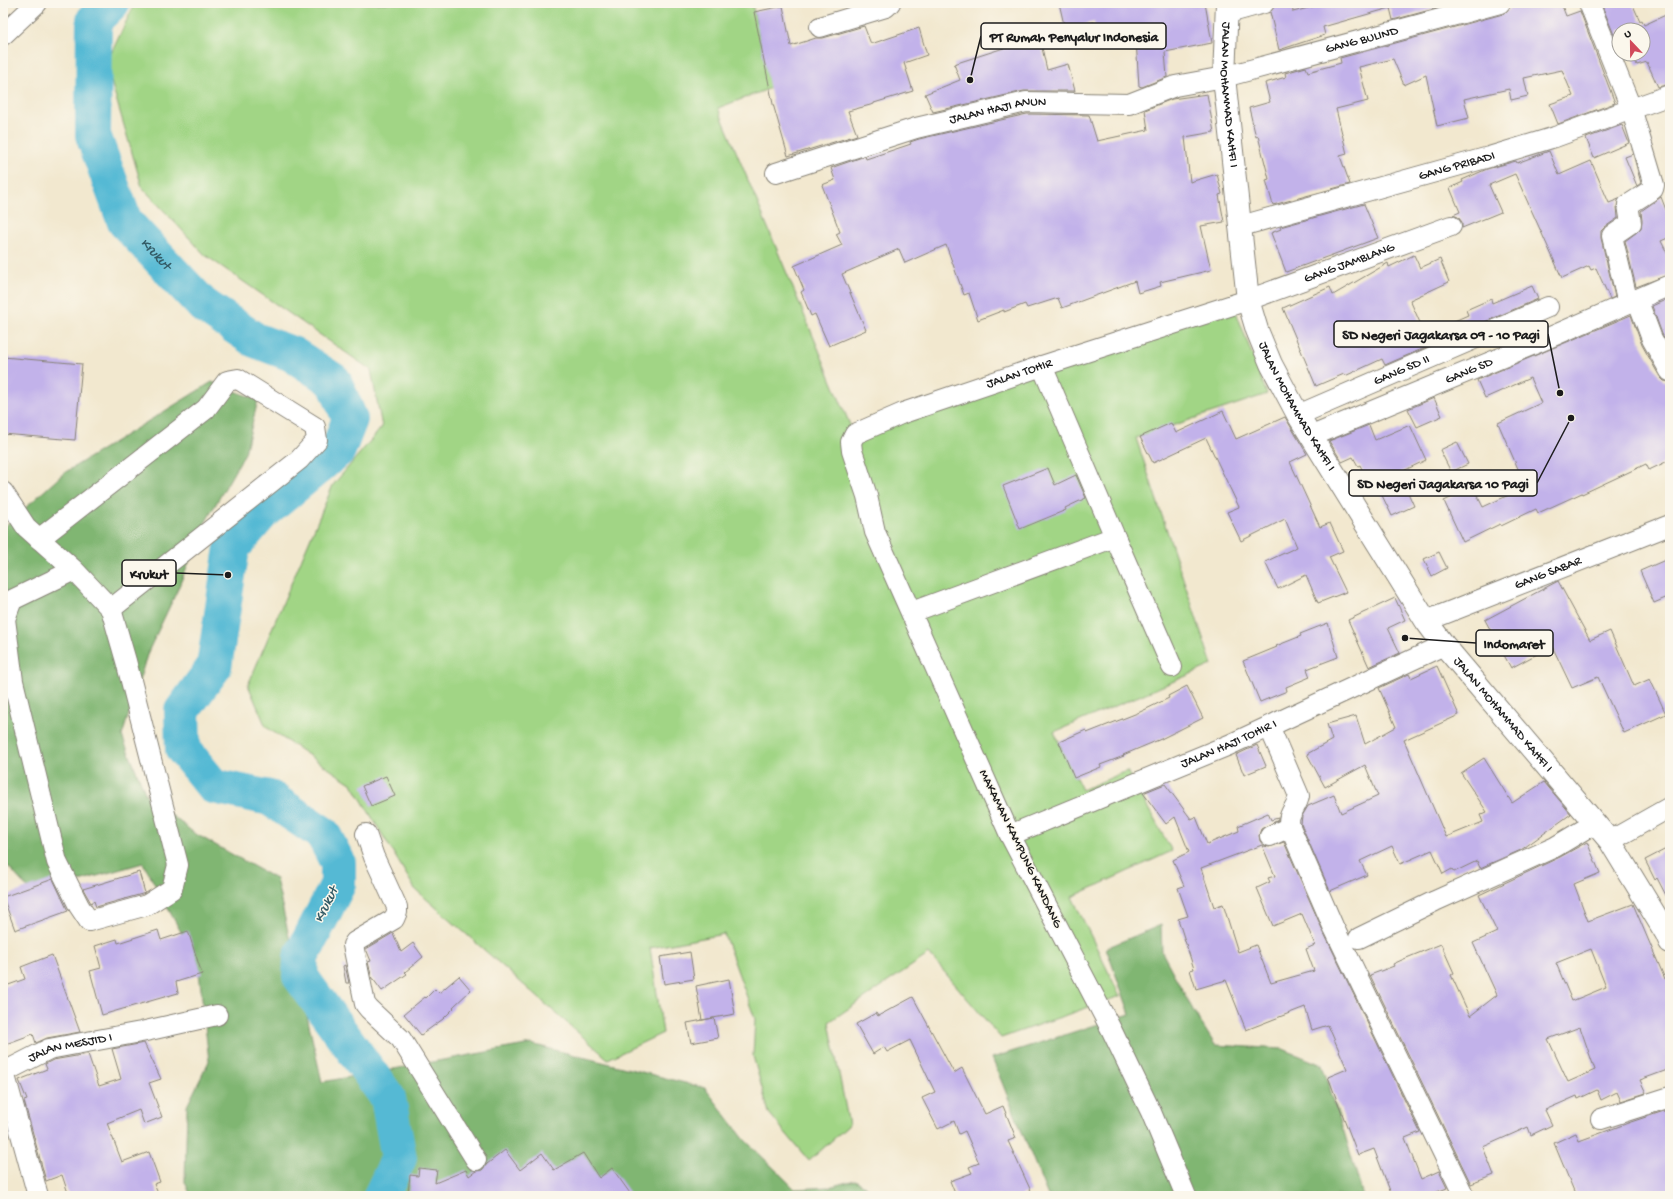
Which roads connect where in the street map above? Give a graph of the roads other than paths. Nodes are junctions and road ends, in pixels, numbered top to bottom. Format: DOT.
graph roads {
  1 [pos="37,3"];
  2 [pos="890,3"];
  3 [pos="1264,3"];
  4 [pos="1500,3"];
  5 [pos="1589,3"];
  6 [pos="1228,8"];
  7 [pos="820,27"];
  8 [pos="3,35"];
  9 [pos="1224,77"];
  10 [pos="1670,95"];
  11 [pos="1630,108"];
  12 [pos="776,173"];
  13 [pos="1241,226"];
  14 [pos="1451,226"];
  15 [pos="1670,285"];
  16 [pos="1248,300"];
  17 [pos="1633,301"];
  18 [pos="1548,307"];
  19 [pos="1042,366"];
  20 [pos="1670,371"];
  21 [pos="1298,415"];
  22 [pos="1312,436"];
  23 [pos="3,492"];
  24 [pos="867,496"];
  25 [pos="1670,525"];
  26 [pos="1115,536"];
  27 [pos="39,538"];
  28 [pos="74,570"];
  29 [pos="111,609"];
  30 [pos="912,612"];
  31 [pos="1426,621"];
  32 [pos="1444,645"];
  33 [pos="1172,667"];
  34 [pos="1269,726"];
  35 [pos="1670,807"];
  36 [pos="1595,823"];
  37 [pos="1290,827"];
  38 [pos="366,834"];
  39 [pos="1010,835"];
  40 [pos="1270,836"];
  41 [pos="1610,841"];
  42 [pos="1359,938"];
  43 [pos="1670,942"];
  44 [pos="217,1015"];
  45 [pos="1670,1097"];
  46 [pos="1601,1119"];
  47 [pos="476,1160"];
  48 [pos="38,1196"];
  49 [pos="1186,1196"];
  50 [pos="1464,1196"];
  1 -- 8 [label="street"];
  2 -- 7 [label="street"];
  3 -- 6 [label="street"];
  4 -- 9 [label="street, GANG BULIND"];
  5 -- 11 [label="street"];
  6 -- 9 [label="main road, JALAN MOHAMMAD KAHFI I"];
  9 -- 12 [label="street, JALAN HAJI ANUN"];
  9 -- 13 [label="main road, JALAN MOHAMMAD KAHFI I"];
  10 -- 11 [label="street, GANG PRIBADI"];
  11 -- 13 [label="street, GANG PRIBADI"];
  11 -- 17 [label="street"];
  13 -- 16 [label="main road, JALAN MOHAMMAD KAHFI I"];
  14 -- 16 [label="street, GANG JAMBLANG"];
  15 -- 17 [label="street, GANG SD"];
  16 -- 19 [label="street, JALAN TOHIR"];
  16 -- 21 [label="main road, JALAN MOHAMMAD KAHFI I"];
  17 -- 20 [label="street"];
  17 -- 22 [label="street, GANG SD"];
  18 -- 21 [label="street, GANG SD II"];
  19 -- 24 [label="street, JALAN TOHIR"];
  19 -- 26 [label="street"];
  21 -- 22 [label="main road, JALAN MOHAMMAD KAHFI I"];
  22 -- 31 [label="main road, JALAN MOHAMMAD KAHFI I"];
  23 -- 27 [label="street"];
  24 -- 30 [label="street, MAKAMAN KAMPUNG KANDANG"];
  25 -- 31 [label="street, GANG SABAR"];
  26 -- 30 [label="street"];
  26 -- 33 [label="street"];
  27 -- 28 [label="street"];
  27 -- 29 [label="street"];
  28 -- 29 [label="street"];
  28 -- 29 [label="street"];
  30 -- 39 [label="street, MAKAMAN KAMPUNG KANDANG"];
  31 -- 32 [label="main road, JALAN MOHAMMAD KAHFI I"];
  32 -- 34 [label="street, JALAN HAJI TOHIR I"];
  32 -- 36 [label="main road, JALAN MOHAMMAD KAHFI I"];
  34 -- 37 [label="street"];
  34 -- 39 [label="street, JALAN HAJI TOHIR I"];
  35 -- 41 [label="street"];
  36 -- 41 [label="main road, JALAN MOHAMMAD KAHFI I"];
  36 -- 42 [label="street"];
  37 -- 40 [label="street"];
  37 -- 50 [label="street"];
  38 -- 47 [label="street"];
  39 -- 49 [label="street, MAKAMAN KAMPUNG KANDANG"];
  41 -- 43 [label="main road, JALAN MOHAMMAD KAHFI I"];
  44 -- 48 [label="street, JALAN MESJID I"];
  45 -- 46 [label="street"];
}
